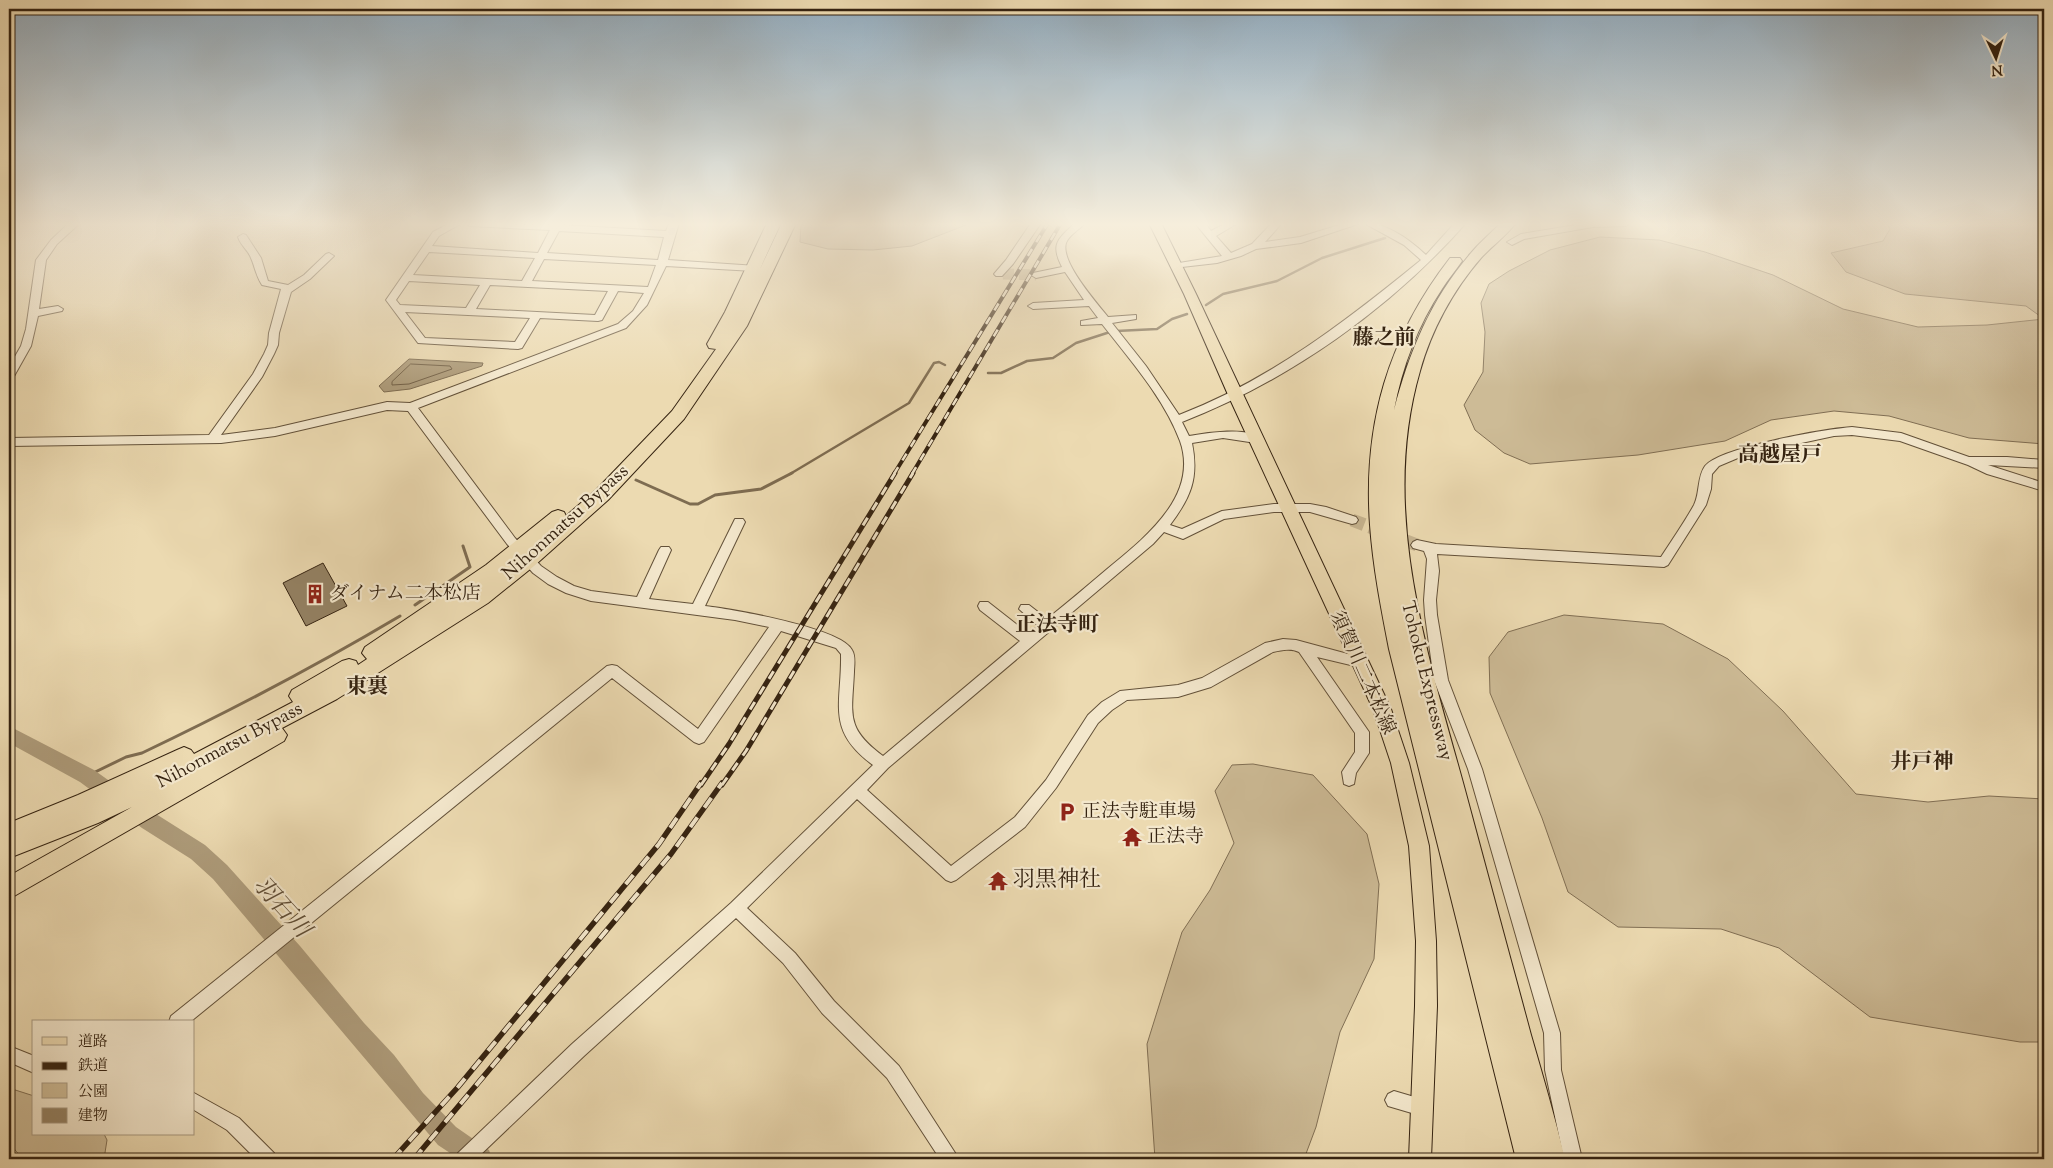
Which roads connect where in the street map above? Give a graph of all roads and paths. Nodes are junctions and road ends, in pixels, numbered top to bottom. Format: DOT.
graph roads {
  1 [pos="40,278"];
  2 [pos="262,278"];
  3 [pos="306,278"];
  4 [pos="406,278"];
  5 [pos="529,278"];
  6 [pos="655,278"];
  7 [pos="749,278"];
  8 [pos="763,278"];
  9 [pos="1074,278"];
  10 [pos="1182,278"];
  11 [pos="1404,278"];
  12 [pos="1443,278"];
  13 [pos="1458,278"];
  14 [pos="487,281"];
  15 [pos="526,283"];
  16 [pos="289,288"];
  17 [pos="615,288"];
  18 [pos="650,290"];
  19 [pos="1090,303"];
  20 [pos="1033,306"];
  21 [pos="396,308"];
  22 [pos="58,309"];
  23 [pos="470,311"];
  24 [pos="35,313"];
  25 [pos="536,315"];
  26 [pos="1132,317"];
  27 [pos="1104,321"];
  28 [pos="1085,323"];
  29 [pos="9,376"];
  30 [pos="1236,397"];
  31 [pos="411,407"];
  32 [pos="1177,420"];
  33 [pos="212,439"];
  34 [pos="1256,439"];
  35 [pos="1186,440"];
  36 [pos="9,442"];
  37 [pos="1968,461"];
  38 [pos="2044,464"];
  39 [pos="2044,487"];
  40 [pos="1287,508"];
  41 [pos="1352,520"];
  42 [pos="739,522"];
  43 [pos="1162,527"];
  44 [pos="665,550"];
  45 [pos="522,556"];
  46 [pos="641,602"];
  47 [pos="984,606"];
  48 [pos="697,609"];
  49 [pos="1025,609"];
  50 [pos="777,626"];
  51 [pos="1047,626"];
  52 [pos="1030,641"];
  53 [pos="1304,648"];
  54 [pos="1359,662"];
  55 [pos="883,764"];
  56 [pos="1349,780"];
  57 [pos="156,786"];
  58 [pos="857,790"];
  59 [pos="88,809"];
  60 [pos="9,833"];
  61 [pos="9,848"];
  62 [pos="9,888"];
  63 [pos="736,908"];
  64 [pos="179,1020"];
  65 [pos="9,1054"];
  66 [pos="32,1063"];
  67 [pos="1394,1100"];
  68 [pos="195,1102"];
  69 [pos="1422,1107"];
  70 [pos="268,1159"];
  71 [pos="464,1159"];
  72 [pos="950,1159"];
  73 [pos="1420,1159"];
  74 [pos="1529,1159"];
  75 [pos="1552,1159"];
  76 [pos="1573,1159"];
  1 -- 24 [label="street"];
  2 -- 16 [label="street"];
  3 -- 16 [label="street"];
  4 -- 14 [label="street"];
  4 -- 21 [label="street"];
  5 -- 15 [label="street"];
  6 -- 18 [label="street"];
  7 -- 45 [label="highway, Nihonmatsu Bypass"];
  8 -- 45 [label="highway, Nihonmatsu Bypass"];
  9 -- 19 [label="street"];
  10 -- 30 [label="main road, 須賀川二本松線"];
  11 -- 30 [label="street"];
  12 -- 74 [label="highway, Tohoku Expressway"];
  13 -- 75 [label="highway, Tohoku Expressway"];
  14 -- 15 [label="street"];
  14 -- 23 [label="street"];
  15 -- 17 [label="street"];
  16 -- 33 [label="street"];
  17 -- 18 [label="street"];
  17 -- 25 [label="street"];
  18 -- 31 [label="street"];
  19 -- 20 [label="street"];
  19 -- 27 [label="street"];
  21 -- 23 [label="street"];
  21 -- 25 [label="street"];
  22 -- 24 [label="street"];
  23 -- 25 [label="street"];
  24 -- 29 [label="street"];
  26 -- 27 [label="street"];
  27 -- 28 [label="street"];
  27 -- 32 [label="street"];
  30 -- 32 [label="street"];
  30 -- 34 [label="main road, 須賀川二本松線"];
  31 -- 33 [label="street"];
  31 -- 45 [label="street"];
  32 -- 35 [label="street"];
  33 -- 36 [label="street"];
  34 -- 35 [label="street"];
  34 -- 40 [label="main road, 須賀川二本松線"];
  35 -- 43 [label="street"];
  37 -- 38 [label="street"];
  37 -- 39 [label="street"];
  37 -- 76 [label="street"];
  40 -- 41 [label="street"];
  40 -- 43 [label="street"];
  40 -- 54 [label="main road, 須賀川二本松線"];
  42 -- 48 [label="street"];
  43 -- 51 [label="street"];
  44 -- 46 [label="street"];
  45 -- 46 [label="street"];
  45 -- 57 [label="highway, Nihonmatsu Bypass"];
  45 -- 57 [label="highway, Nihonmatsu Bypass"];
  46 -- 48 [label="street"];
  47 -- 52 [label="street"];
  48 -- 50 [label="street"];
  49 -- 51 [label="street"];
  50 -- 55 [label="street"];
  50 -- 64 [label="street"];
  51 -- 52 [label="street"];
  52 -- 55 [label="street"];
  53 -- 54 [label="street"];
  53 -- 56 [label="street"];
  53 -- 58 [label="street"];
  54 -- 69 [label="main road, 須賀川二本松線"];
  55 -- 58 [label="street"];
  57 -- 59 [label="highway, Nihonmatsu Bypass"];
  57 -- 62 [label="highway"];
  58 -- 63 [label="street"];
  59 -- 60 [label="highway, Nihonmatsu Bypass"];
  59 -- 61 [label="highway, Nihonmatsu Bypass"];
  63 -- 71 [label="street"];
  63 -- 72 [label="street"];
  65 -- 66 [label="street"];
  67 -- 69 [label="street"];
  68 -- 70 [label="street"];
  69 -- 73 [label="main road, 須賀川二本松線"];
}
